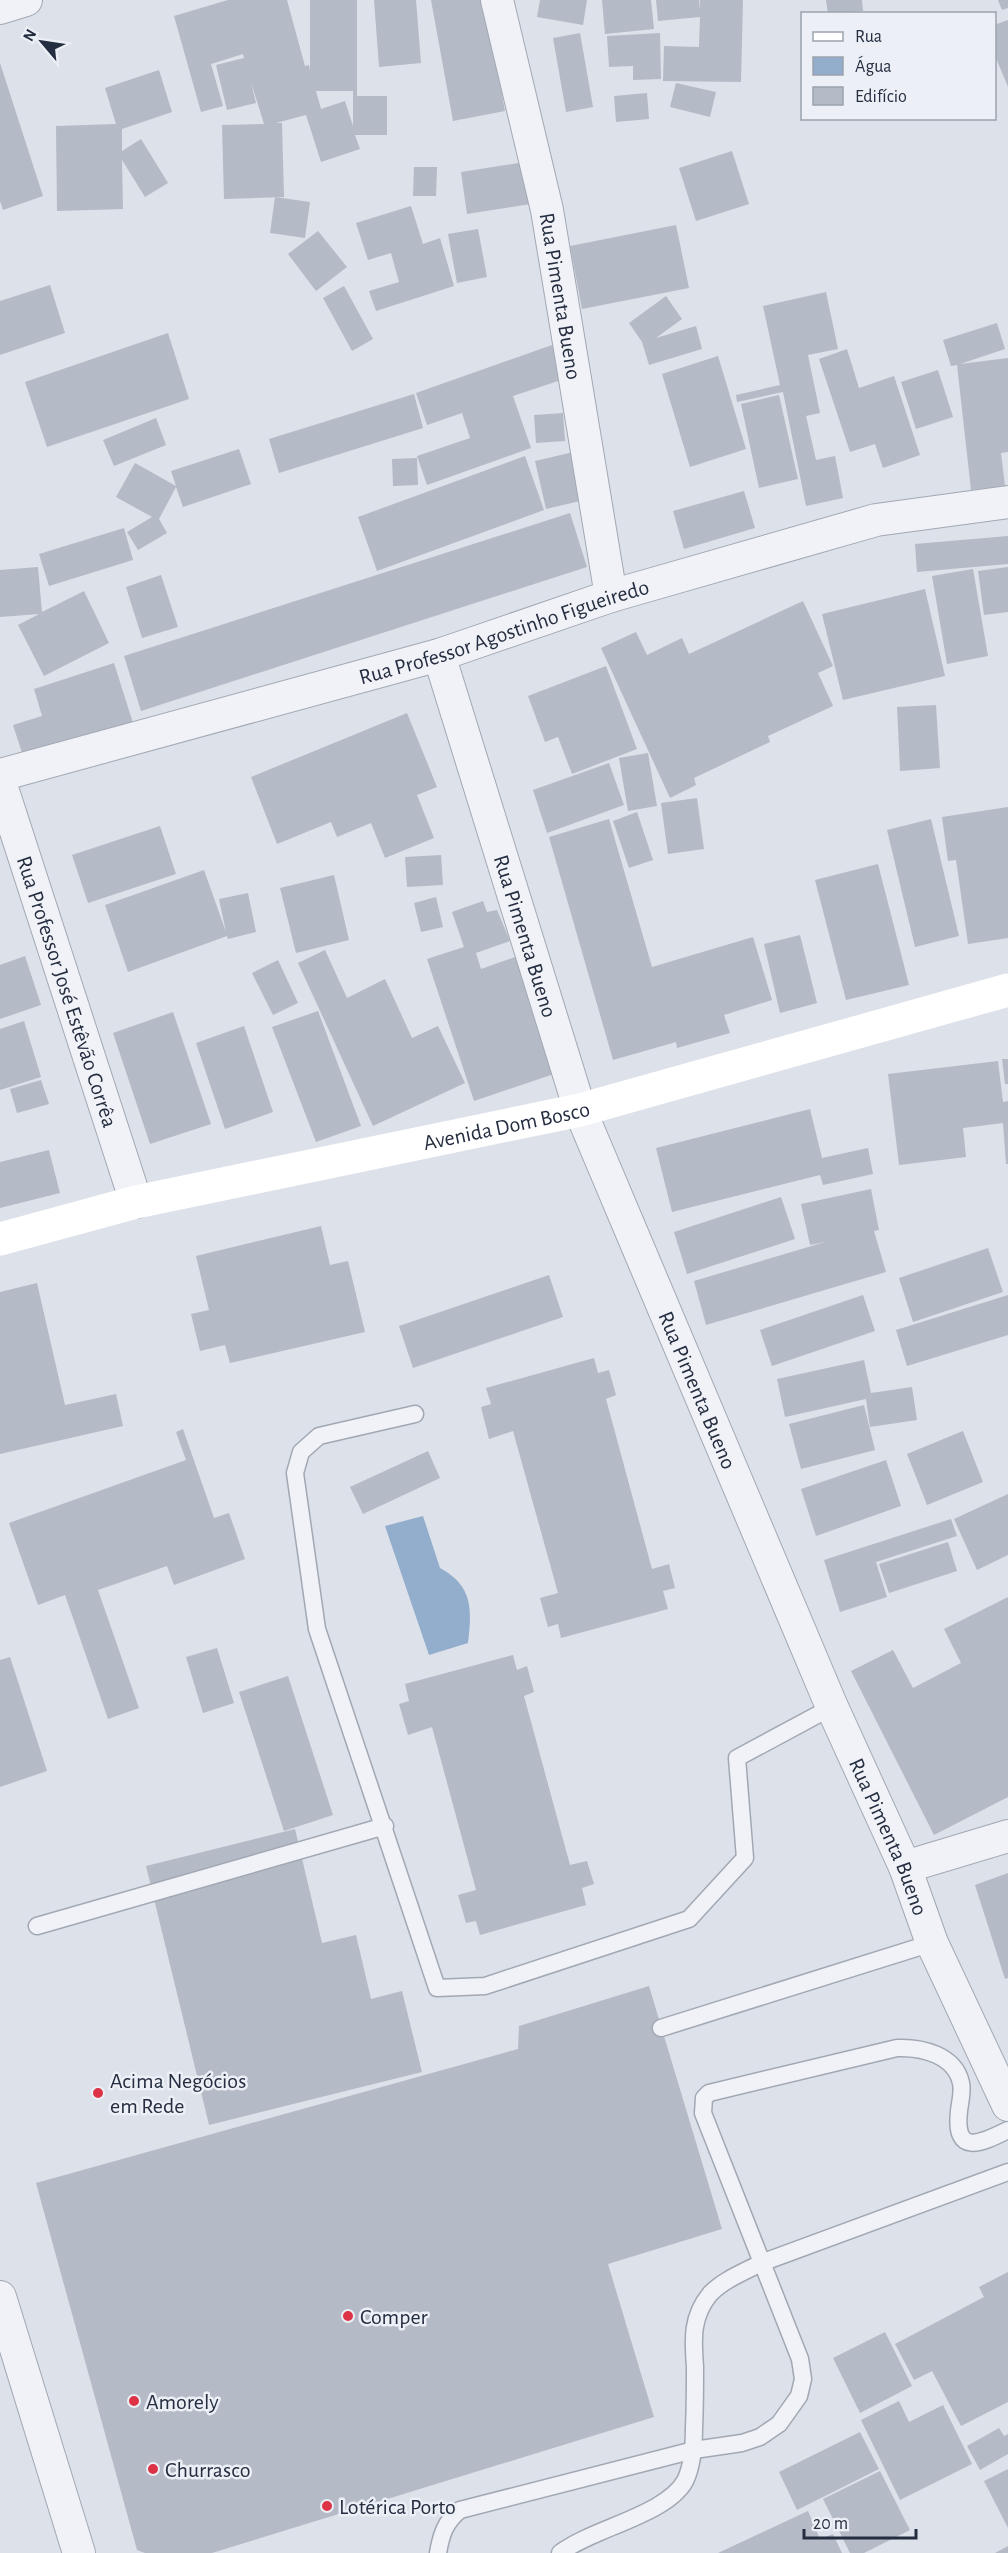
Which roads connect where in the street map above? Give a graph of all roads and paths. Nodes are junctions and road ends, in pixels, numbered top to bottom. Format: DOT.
graph roads {
  1 [pos="26,0"];
  2 [pos="496,0"];
  3 [pos="0,8"];
  4 [pos="1008,502"];
  5 [pos="611,596"];
  6 [pos="439,655"];
  7 [pos="0,775"];
  8 [pos="0,782"];
  9 [pos="1008,990"];
  10 [pos="580,1110"];
  11 [pos="136,1202"];
  12 [pos="0,1239"];
  13 [pos="416,1414"];
  14 [pos="832,1707"];
  15 [pos="385,1826"];
  16 [pos="1008,1836"];
  17 [pos="905,1867"];
  18 [pos="37,1926"];
  19 [pos="932,1943"];
  20 [pos="662,2028"];
  21 [pos="1008,2105"];
  22 [pos="1008,2130"];
  23 [pos="1008,2172"];
  24 [pos="761,2263"];
  25 [pos="0,2297"];
  26 [pos="694,2450"];
  27 [pos="79,2553"];
  28 [pos="438,2553"];
  29 [pos="560,2553"];
  1 -- 3 [label="street"];
  2 -- 5 [label="street, Rua Pimenta Bueno"];
  4 -- 5 [label="street, Rua Professor Agostinho Figueiredo"];
  5 -- 6 [label="street, Rua Professor Agostinho Figueiredo"];
  6 -- 7 [label="street, Rua Professor Agostinho Figueiredo"];
  6 -- 10 [label="street, Rua Pimenta Bueno"];
  8 -- 11 [label="street, Rua Professor José Estêvão Corrêa"];
  9 -- 10 [label="street, Avenida Dom Bosco"];
  10 -- 11 [label="street, Avenida Dom Bosco"];
  10 -- 14 [label="street, Rua Pimenta Bueno"];
  11 -- 12 [label="street, Avenida Dom Bosco"];
  13 -- 15 [label="lane"];
  14 -- 15 [label="lane"];
  14 -- 17 [label="street, Rua Pimenta Bueno"];
  15 -- 18 [label="lane"];
  16 -- 17 [label="street"];
  17 -- 19 [label="street, Rua Pimenta Bueno"];
  19 -- 20 [label="lane"];
  19 -- 21 [label="street, Rua Pimenta Bueno"];
  22 -- 24 [label="lane"];
  23 -- 24 [label="lane"];
  24 -- 26 [label="lane"];
  24 -- 26 [label="lane"];
  25 -- 27 [label="street"];
  26 -- 28 [label="lane"];
  26 -- 29 [label="lane"];
}
